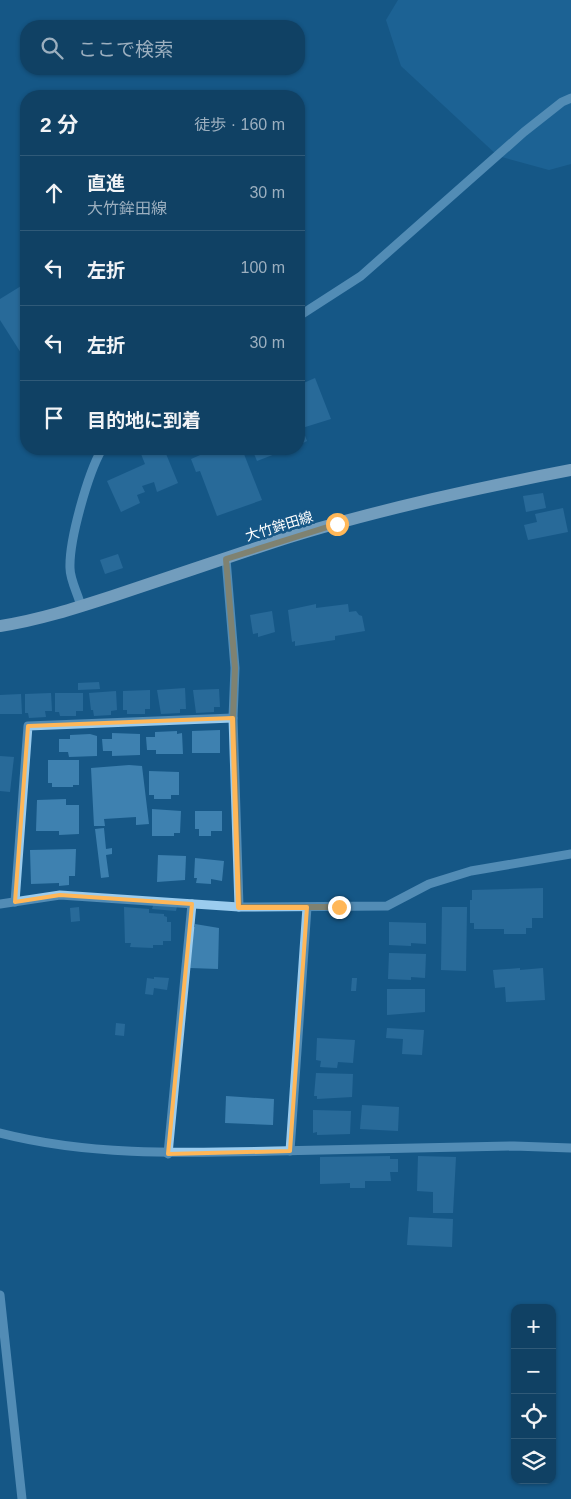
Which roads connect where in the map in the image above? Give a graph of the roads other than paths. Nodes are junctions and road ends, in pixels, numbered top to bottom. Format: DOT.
graph roads {
  1 [pos="571,98"];
  2 [pos="305,312"];
  3 [pos="98,455"];
  4 [pos="571,470"];
  5 [pos="226,559"];
  6 [pos="81,606"];
  7 [pos="0,626"];
  8 [pos="233,718"];
  9 [pos="571,854"];
  10 [pos="15,902"];
  11 [pos="0,904"];
  12 [pos="192,904"];
  13 [pos="239,907"];
  14 [pos="307,907"];
  15 [pos="0,1133"];
  16 [pos="571,1148"];
  17 [pos="290,1151"];
  18 [pos="168,1154"];
  19 [pos="0,1295"];
  20 [pos="22,1499"];
  1 -- 2 [label="street"];
  3 -- 6 [label="street"];
  4 -- 5 [label="main road, 大竹鉾田線"];
  5 -- 6 [label="main road, 大竹鉾田線"];
  5 -- 8 [label="street"];
  6 -- 7 [label="main road, 大竹鉾田線"];
  8 -- 10 [label="street"];
  8 -- 13 [label="street"];
  9 -- 14 [label="street"];
  10 -- 11 [label="street"];
  10 -- 12 [label="street"];
  12 -- 13 [label="street"];
  12 -- 18 [label="street"];
  13 -- 14 [label="street"];
  14 -- 17 [label="street"];
  15 -- 18 [label="street"];
  16 -- 17 [label="street"];
  17 -- 18 [label="street"];
  19 -- 20 [label="street"];
}
